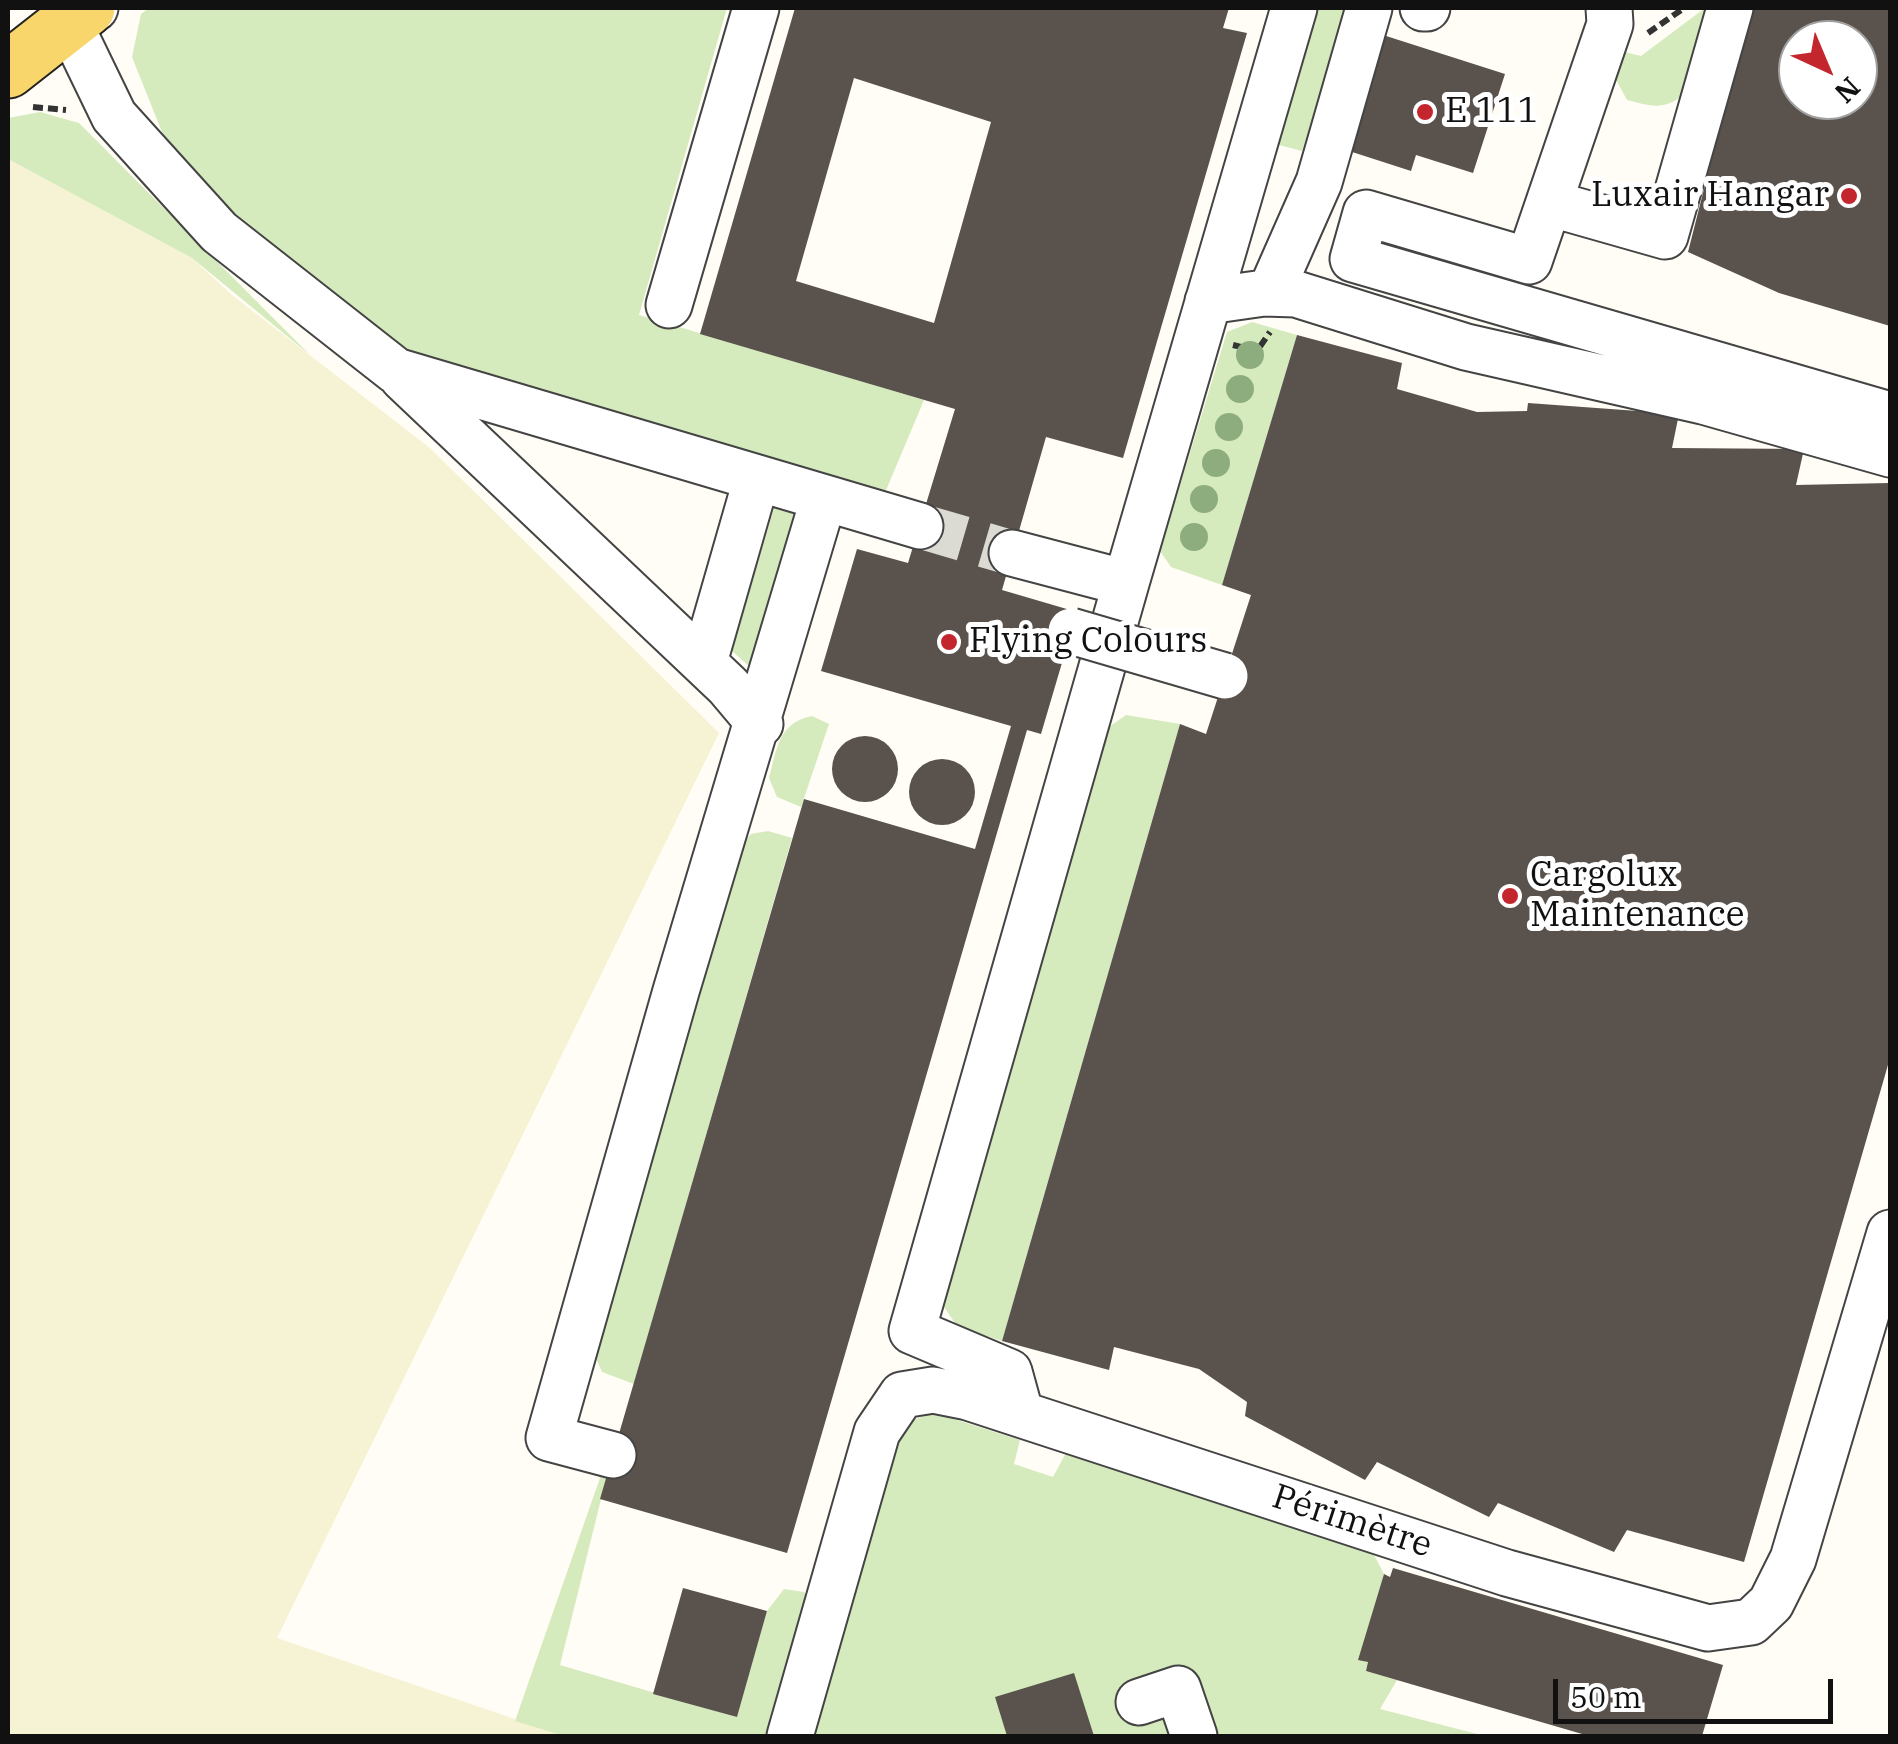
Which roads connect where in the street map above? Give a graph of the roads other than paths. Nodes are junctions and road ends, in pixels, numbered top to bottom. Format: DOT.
graph roads {
  1 [pos="756,8"];
  2 [pos="1294,8"];
  3 [pos="1370,8"];
  4 [pos="1609,8"];
  5 [pos="1730,8"];
  6 [pos="79,11"];
  7 [pos="17,88"];
  8 [pos="1548,203"];
  9 [pos="1270,293"];
  10 [pos="1208,301"];
  11 [pos="668,305"];
  12 [pos="396,371"];
  13 [pos="1890,415"];
  14 [pos="1890,454"];
  15 [pos="756,480"];
  16 [pos="824,501"];
  17 [pos="920,526"];
  18 [pos="1012,552"];
  19 [pos="1126,583"];
  20 [pos="1071,631"];
  21 [pos="704,662"];
  22 [pos="1225,676"];
  23 [pos="760,724"];
  24 [pos="1890,1232"];
  25 [pos="1020,1412"];
  26 [pos="613,1455"];
  27 [pos="1138,1702"];
  28 [pos="790,1736"];
  29 [pos="1194,1736"];
  1 -- 11 [label="street"];
  2 -- 10 [label="street"];
  3 -- 9 [label="street"];
  4 -- 8 [label="street"];
  5 -- 8 [label="street"];
  6 -- 7 [label="main road"];
  6 -- 12 [label="street"];
  8 -- 13 [label="street"];
  9 -- 10 [label="street"];
  9 -- 14 [label="street"];
  10 -- 19 [label="street"];
  12 -- 15 [label="street"];
  12 -- 21 [label="street"];
  15 -- 16 [label="street"];
  15 -- 21 [label="street"];
  16 -- 17 [label="street"];
  16 -- 23 [label="street"];
  18 -- 19 [label="street"];
  19 -- 25 [label="street"];
  20 -- 22 [label="street, bridge"];
  21 -- 23 [label="street"];
  23 -- 26 [label="street"];
  24 -- 25 [label="street, Périmètre"];
  25 -- 28 [label="street, Périmètre"];
  27 -- 29 [label="street"];
}
